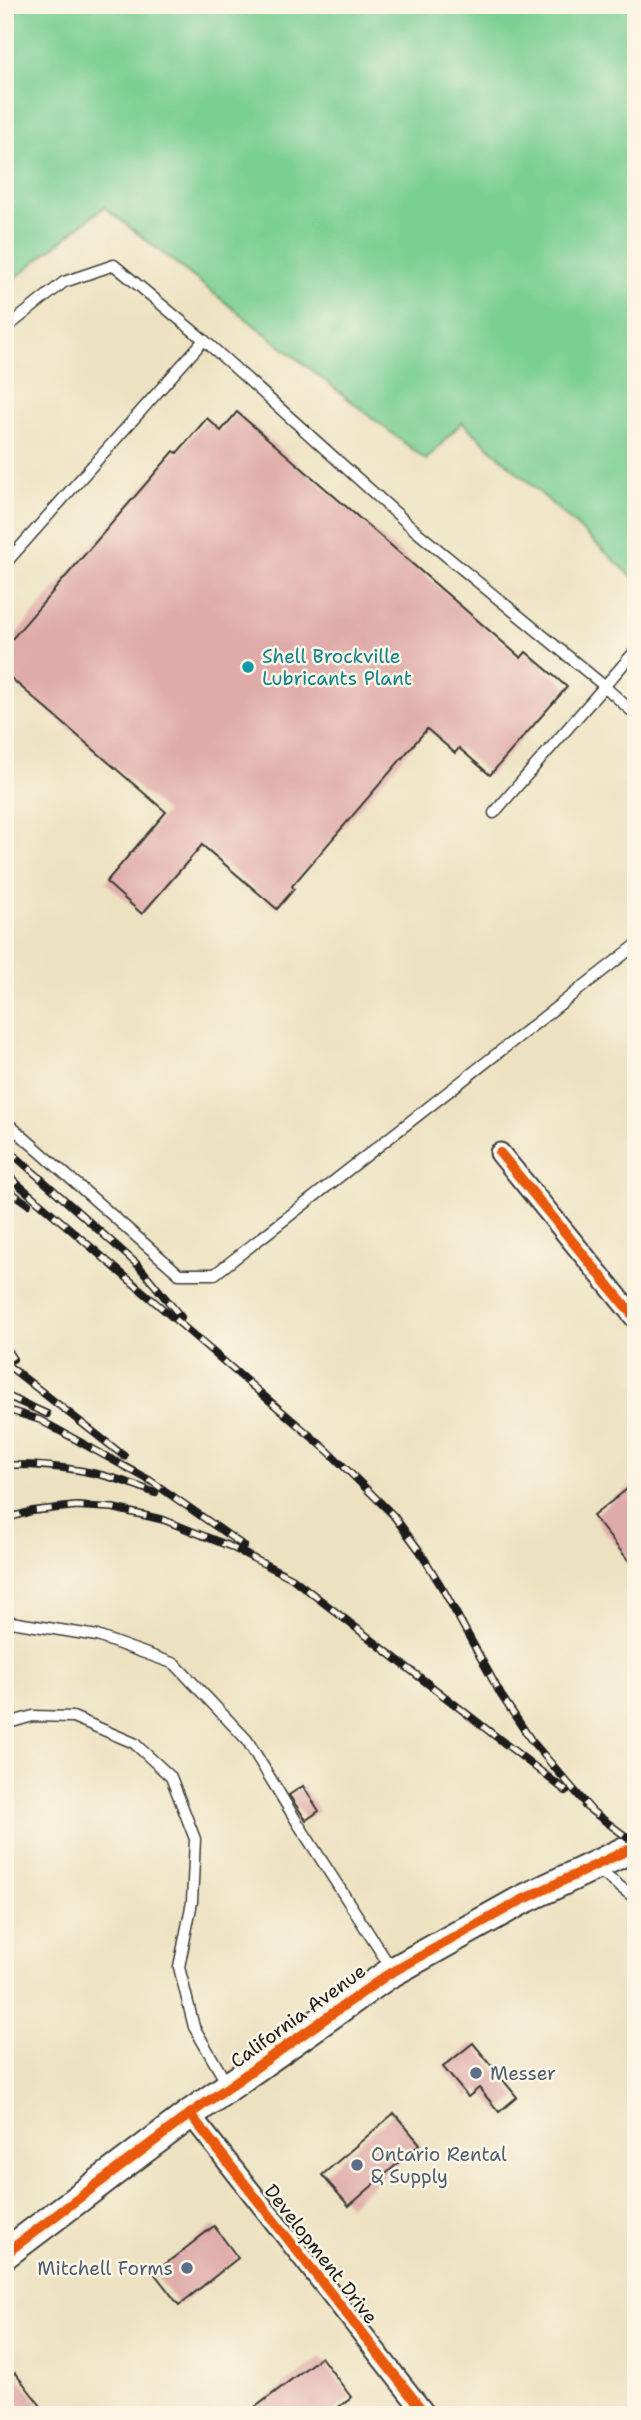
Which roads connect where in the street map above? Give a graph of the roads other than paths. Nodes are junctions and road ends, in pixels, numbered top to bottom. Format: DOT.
graph roads {
  1 [pos="5,329"];
  2 [pos="204,340"];
  3 [pos="5,564"];
  4 [pos="636,650"];
  5 [pos="603,685"];
  6 [pos="636,715"];
  7 [pos="494,813"];
  8 [pos="636,945"];
  9 [pos="5,1121"];
  10 [pos="500,1153"];
  11 [pos="636,1319"];
  12 [pos="5,1622"];
  13 [pos="5,1724"];
  14 [pos="636,1846"];
  15 [pos="594,1866"];
  16 [pos="636,1899"];
  17 [pos="394,1971"];
  18 [pos="229,2088"];
  19 [pos="190,2114"];
  20 [pos="5,2254"];
  21 [pos="426,2415"];
  1 -- 2 [label="lane"];
  2 -- 3 [label="lane"];
  2 -- 5 [label="lane"];
  4 -- 5 [label="lane"];
  5 -- 6 [label="lane"];
  5 -- 7 [label="lane"];
  8 -- 9 [label="lane"];
  10 -- 11 [label="street"];
  12 -- 17 [label="lane"];
  13 -- 18 [label="lane"];
  14 -- 15 [label="street, California Avenue"];
  15 -- 16 [label="lane"];
  15 -- 17 [label="street, California Avenue"];
  17 -- 18 [label="street, California Avenue"];
  18 -- 19 [label="street, California Avenue"];
  19 -- 20 [label="street, California Avenue"];
  19 -- 21 [label="street, Development Drive"];
}
